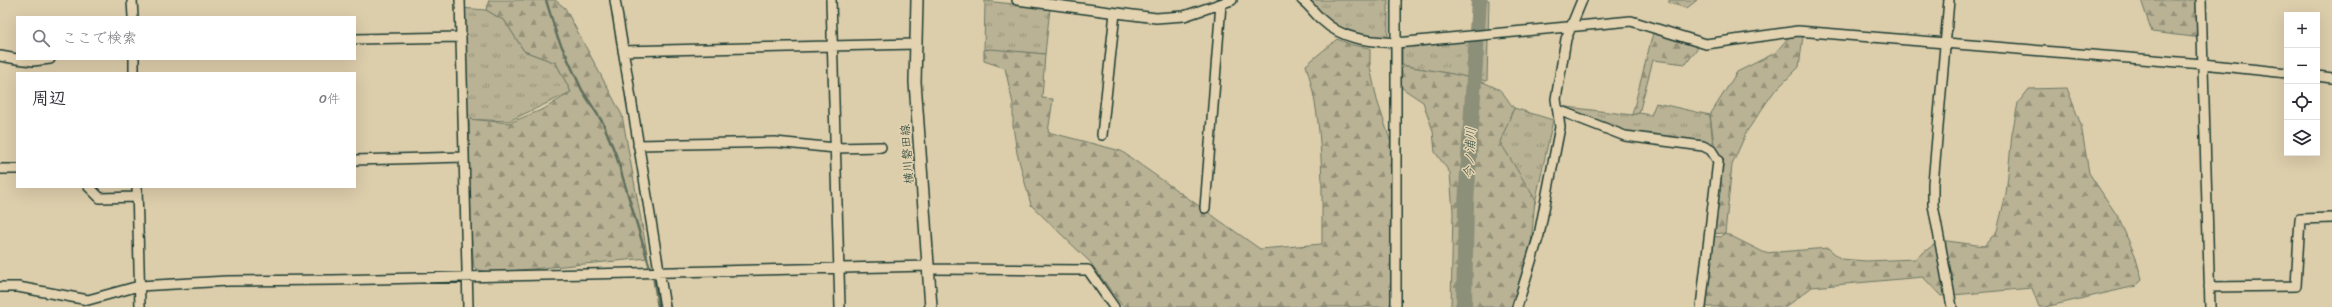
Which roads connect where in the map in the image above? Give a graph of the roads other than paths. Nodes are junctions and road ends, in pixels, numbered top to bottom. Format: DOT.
graph roads {
  1 [pos="132,0"];
  2 [pos="460,0"];
  3 [pos="614,0"];
  4 [pos="831,0"];
  5 [pos="917,0"];
  6 [pos="1017,0"];
  7 [pos="1232,0"];
  8 [pos="1302,0"];
  9 [pos="1396,0"];
  10 [pos="1582,0"];
  11 [pos="1949,0"];
  12 [pos="2201,0"];
  13 [pos="1221,4"];
  14 [pos="1115,13"];
  15 [pos="132,16"];
  16 [pos="1571,27"];
  17 [pos="461,37"];
  18 [pos="356,39"];
  19 [pos="1396,42"];
  20 [pos="915,44"];
  21 [pos="1945,44"];
  22 [pos="832,46"];
  23 [pos="623,50"];
  24 [pos="0,56"];
  25 [pos="16,59"];
  26 [pos="25,60"];
  27 [pos="42,60"];
  28 [pos="134,60"];
  29 [pos="2203,64"];
  30 [pos="134,72"];
  31 [pos="2284,73"];
  32 [pos="2320,76"];
  33 [pos="2332,78"];
  34 [pos="1558,110"];
  35 [pos="1102,135"];
  36 [pos="638,145"];
  37 [pos="881,147"];
  38 [pos="835,148"];
  39 [pos="464,157"];
  40 [pos="356,160"];
  41 [pos="0,169"];
  42 [pos="16,169"];
  43 [pos="90,188"];
  44 [pos="137,188"];
  45 [pos="137,197"];
  46 [pos="1205,208"];
  47 [pos="2332,218"];
  48 [pos="838,268"];
  49 [pos="928,268"];
  50 [pos="659,271"];
  51 [pos="467,277"];
  52 [pos="139,286"];
  53 [pos="2209,286"];
  54 [pos="0,288"];
  55 [pos="140,307"];
  56 [pos="468,307"];
  57 [pos="664,307"];
  58 [pos="840,307"];
  59 [pos="931,307"];
  60 [pos="1114,307"];
  61 [pos="1396,307"];
  62 [pos="1517,307"];
  63 [pos="1701,307"];
  64 [pos="1952,307"];
  65 [pos="2210,307"];
  1 -- 15 [label="street"];
  2 -- 17 [label="street"];
  3 -- 23 [label="street"];
  4 -- 22 [label="street"];
  5 -- 20 [label="main road, 横川磐田線"];
  6 -- 14 [label="street"];
  7 -- 13 [label="street"];
  8 -- 19 [label="street"];
  9 -- 19 [label="street"];
  10 -- 16 [label="street"];
  11 -- 21 [label="street"];
  12 -- 29 [label="street"];
  13 -- 14 [label="street"];
  13 -- 46 [label="street"];
  14 -- 35 [label="street"];
  16 -- 19 [label="street"];
  16 -- 21 [label="street"];
  16 -- 34 [label="street"];
  17 -- 18 [label="street"];
  17 -- 39 [label="street"];
  19 -- 61 [label="street"];
  20 -- 22 [label="street"];
  20 -- 49 [label="main road, 横川磐田線"];
  21 -- 29 [label="street"];
  21 -- 64 [label="street"];
  22 -- 23 [label="street"];
  22 -- 38 [label="street"];
  23 -- 36 [label="street"];
  24 -- 25 [label="street"];
  26 -- 27 [label="street"];
  28 -- 30 [label="street"];
  29 -- 31 [label="street"];
  29 -- 53 [label="street"];
  32 -- 33 [label="street"];
  34 -- 62 [label="street"];
  34 -- 63 [label="street"];
  36 -- 38 [label="street"];
  36 -- 50 [label="street"];
  37 -- 38 [label="street"];
  38 -- 48 [label="street"];
  39 -- 40 [label="street"];
  39 -- 51 [label="street"];
  41 -- 42 [label="street"];
  43 -- 45 [label="street"];
  44 -- 45 [label="street"];
  45 -- 52 [label="street"];
  47 -- 53 [label="street"];
  48 -- 49 [label="street"];
  48 -- 50 [label="street"];
  48 -- 58 [label="street"];
  49 -- 59 [label="main road, 横川磐田線"];
  49 -- 60 [label="street"];
  50 -- 51 [label="street"];
  50 -- 57 [label="street"];
  51 -- 52 [label="street"];
  51 -- 56 [label="street"];
  52 -- 54 [label="street"];
  52 -- 55 [label="street"];
  53 -- 65 [label="street"];
}
